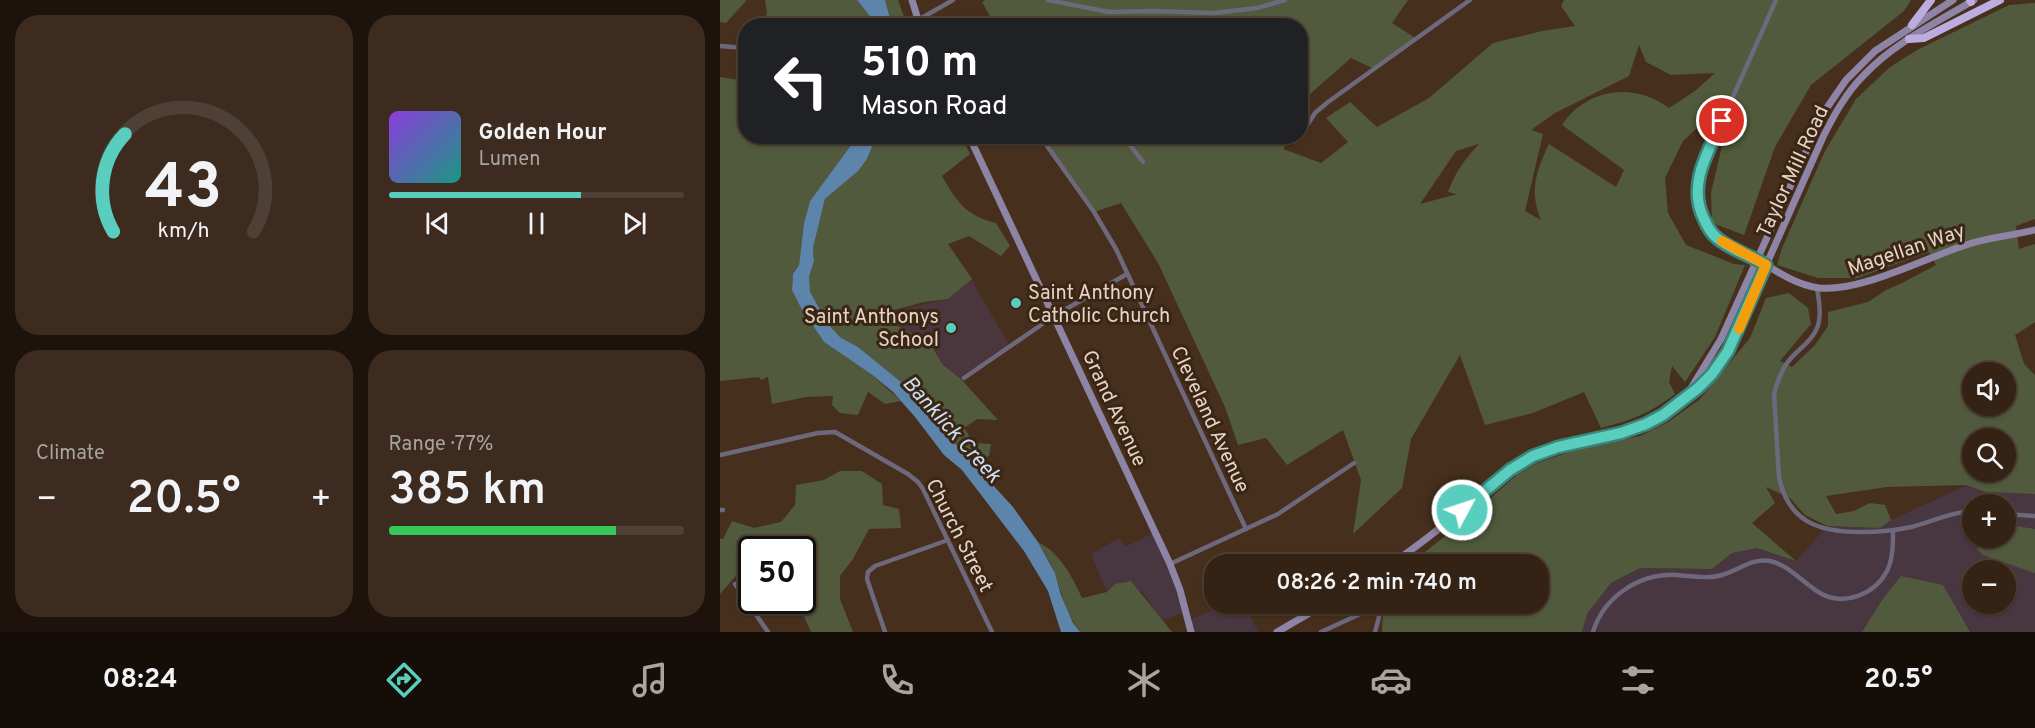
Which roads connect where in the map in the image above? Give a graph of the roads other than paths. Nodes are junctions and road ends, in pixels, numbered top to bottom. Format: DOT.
graph roads {
  1 [pos="912,0"];
  2 [pos="953,0"];
  3 [pos="1048,0"];
  4 [pos="1285,0"];
  5 [pos="1470,0"];
  6 [pos="1776,0"];
  7 [pos="1931,0"];
  8 [pos="1953,0"];
  9 [pos="2000,0"];
  10 [pos="1972,1"];
  11 [pos="917,18"];
  12 [pos="926,18"];
  13 [pos="1912,26"];
  14 [pos="1909,39"];
  15 [pos="720,46"];
  16 [pos="738,47"];
  17 [pos="1308,124"];
  18 [pos="973,144"];
  19 [pos="1046,144"];
  20 [pos="1129,144"];
  21 [pos="1143,162"];
  22 [pos="2035,230"];
  23 [pos="1757,259"];
  24 [pos="1766,265"];
  25 [pos="1127,274"];
  26 [pos="1817,288"];
  27 [pos="1054,316"];
  28 [pos="964,378"];
  29 [pos="1686,396"];
  30 [pos="720,455"];
  31 [pos="1354,463"];
  32 [pos="1962,512"];
  33 [pos="2016,515"];
  34 [pos="2035,516"];
  35 [pos="1246,529"];
  36 [pos="1893,531"];
  37 [pos="948,540"];
  38 [pos="1405,554"];
  39 [pos="1170,564"];
  40 [pos="735,584"];
  41 [pos="1308,614"];
  42 [pos="1358,614"];
  43 [pos="1378,614"];
  44 [pos="768,632"];
  45 [pos="885,632"];
  46 [pos="992,632"];
  47 [pos="1191,632"];
  48 [pos="1277,632"];
  49 [pos="1321,632"];
  50 [pos="1375,632"];
  51 [pos="1593,632"];
  1 -- 11 [label="main road"];
  2 -- 12 [label="street"];
  3 -- 4 [label="street"];
  5 -- 17 [label="street"];
  6 -- 23 [label="street"];
  7 -- 13 [label="highway"];
  8 -- 13 [label="main road, Taylor Mill Road"];
  9 -- 14 [label="highway"];
  10 -- 14 [label="main road, Taylor Mill Road"];
  13 -- 23 [label="main road, Taylor Mill Road"];
  14 -- 24 [label="main road, Taylor Mill Road"];
  15 -- 16 [label="street"];
  18 -- 27 [label="main road, Grand Avenue"];
  19 -- 25 [label="street, Cleveland Avenue"];
  20 -- 21 [label="street"];
  22 -- 26 [label="main road, Magellan Way"];
  23 -- 24 [label="main road, Magellan Way"];
  23 -- 29 [label="main road, Taylor Mill Road"];
  24 -- 26 [label="main road, Magellan Way"];
  24 -- 29 [label="main road, Taylor Mill Road"];
  25 -- 27 [label="street"];
  25 -- 35 [label="street, Cleveland Avenue"];
  26 -- 36 [label="street"];
  27 -- 28 [label="street"];
  27 -- 39 [label="main road, Grand Avenue"];
  29 -- 38 [label="main road, Taylor Mill Road"];
  30 -- 37 [label="street, Church Street"];
  31 -- 35 [label="street"];
  32 -- 36 [label="street"];
  33 -- 34 [label="street"];
  35 -- 39 [label="street"];
  36 -- 51 [label="street"];
  37 -- 45 [label="street"];
  37 -- 46 [label="street, Church Street"];
  39 -- 47 [label="main road, Grand Avenue"];
  40 -- 44 [label="street"];
  41 -- 48 [label="main road"];
  42 -- 49 [label="street"];
  43 -- 50 [label="street"];
}
